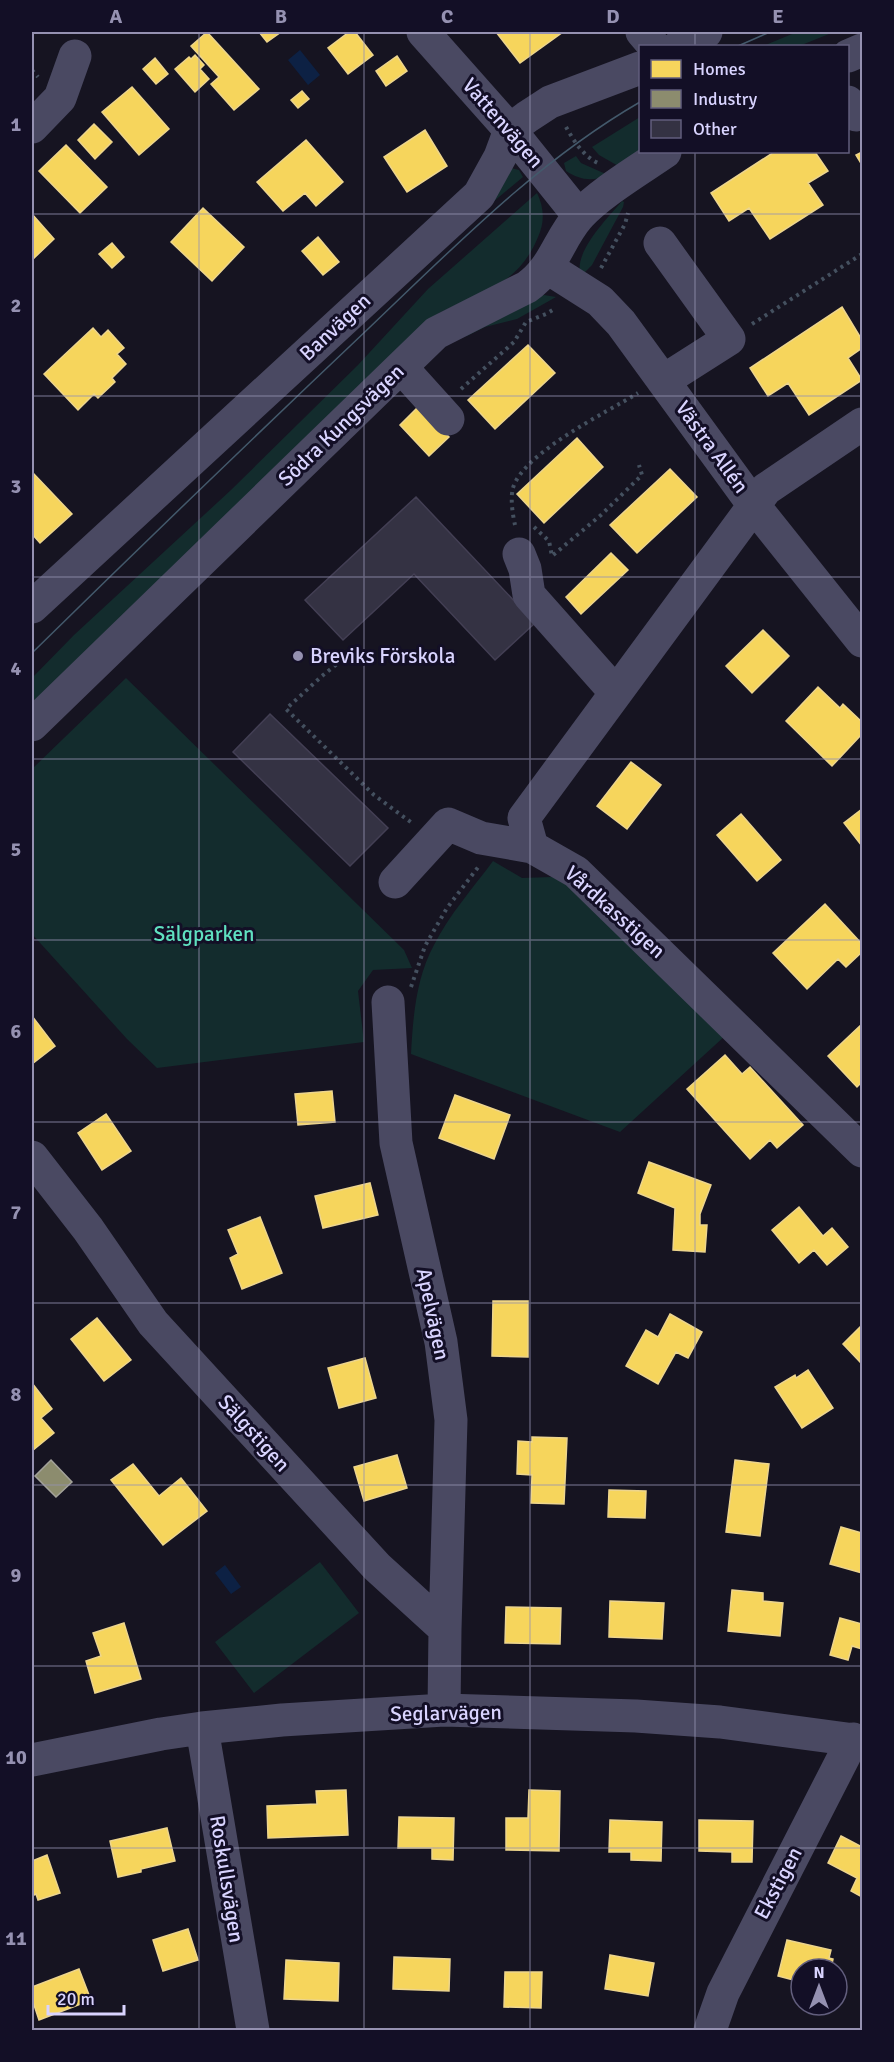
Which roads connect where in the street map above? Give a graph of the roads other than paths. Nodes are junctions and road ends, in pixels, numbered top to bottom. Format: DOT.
graph roads {
  1 [pos="423,32"];
  2 [pos="642,32"];
  3 [pos="706,32"];
  4 [pos="653,45"];
  5 [pos="681,45"];
  6 [pos="75,56"];
  7 [pos="639,68"];
  8 [pos="32,127"];
  9 [pos="510,130"];
  10 [pos="664,153"];
  11 [pos="579,216"];
  12 [pos="660,243"];
  13 [pos="548,268"];
  14 [pos="401,367"];
  15 [pos="663,380"];
  16 [pos="443,414"];
  17 [pos="862,424"];
  18 [pos="755,507"];
  19 [pos="524,535"];
  20 [pos="32,607"];
  21 [pos="862,641"];
  22 [pos="616,693"];
  23 [pos="32,725"];
  24 [pos="532,847"];
  25 [pos="395,882"];
  26 [pos="388,1002"];
  27 [pos="862,1151"];
  28 [pos="32,1157"];
  29 [pos="445,1629"];
  30 [pos="444,1710"];
  31 [pos="202,1728"];
  32 [pos="858,1740"];
  33 [pos="32,1760"];
  34 [pos="253,2031"];
  35 [pos="710,2031"];
  1 -- 9 [label="street, Vattenvägen"];
  2 -- 4 [label="street"];
  3 -- 5 [label="street"];
  6 -- 8 [label="street"];
  7 -- 9 [label="street"];
  9 -- 11 [label="street, Vattenvägen"];
  9 -- 20 [label="street, Banvägen"];
  10 -- 11 [label="street, Södra Kungsvägen"];
  11 -- 13 [label="street, Södra Kungsvägen"];
  12 -- 15 [label="street"];
  13 -- 14 [label="street, Södra Kungsvägen"];
  13 -- 15 [label="street, Västra Allén"];
  14 -- 16 [label="street"];
  14 -- 23 [label="street, Södra Kungsvägen"];
  15 -- 18 [label="street, Västra Allén"];
  17 -- 18 [label="street"];
  18 -- 21 [label="street, Västra Allén"];
  18 -- 22 [label="street"];
  19 -- 22 [label="street"];
  22 -- 24 [label="street"];
  24 -- 25 [label="street, Vårdkasstigen"];
  24 -- 27 [label="street, Vårdkasstigen"];
  26 -- 29 [label="street, Apelvägen"];
  28 -- 29 [label="street, Sälgstigen"];
  29 -- 30 [label="street"];
  30 -- 31 [label="street, Seglarvägen"];
  30 -- 32 [label="street, Seglarvägen"];
  31 -- 33 [label="street, Seglarvägen"];
  31 -- 34 [label="street, Roskullsvägen"];
  32 -- 35 [label="street, Ekstigen"];
}
